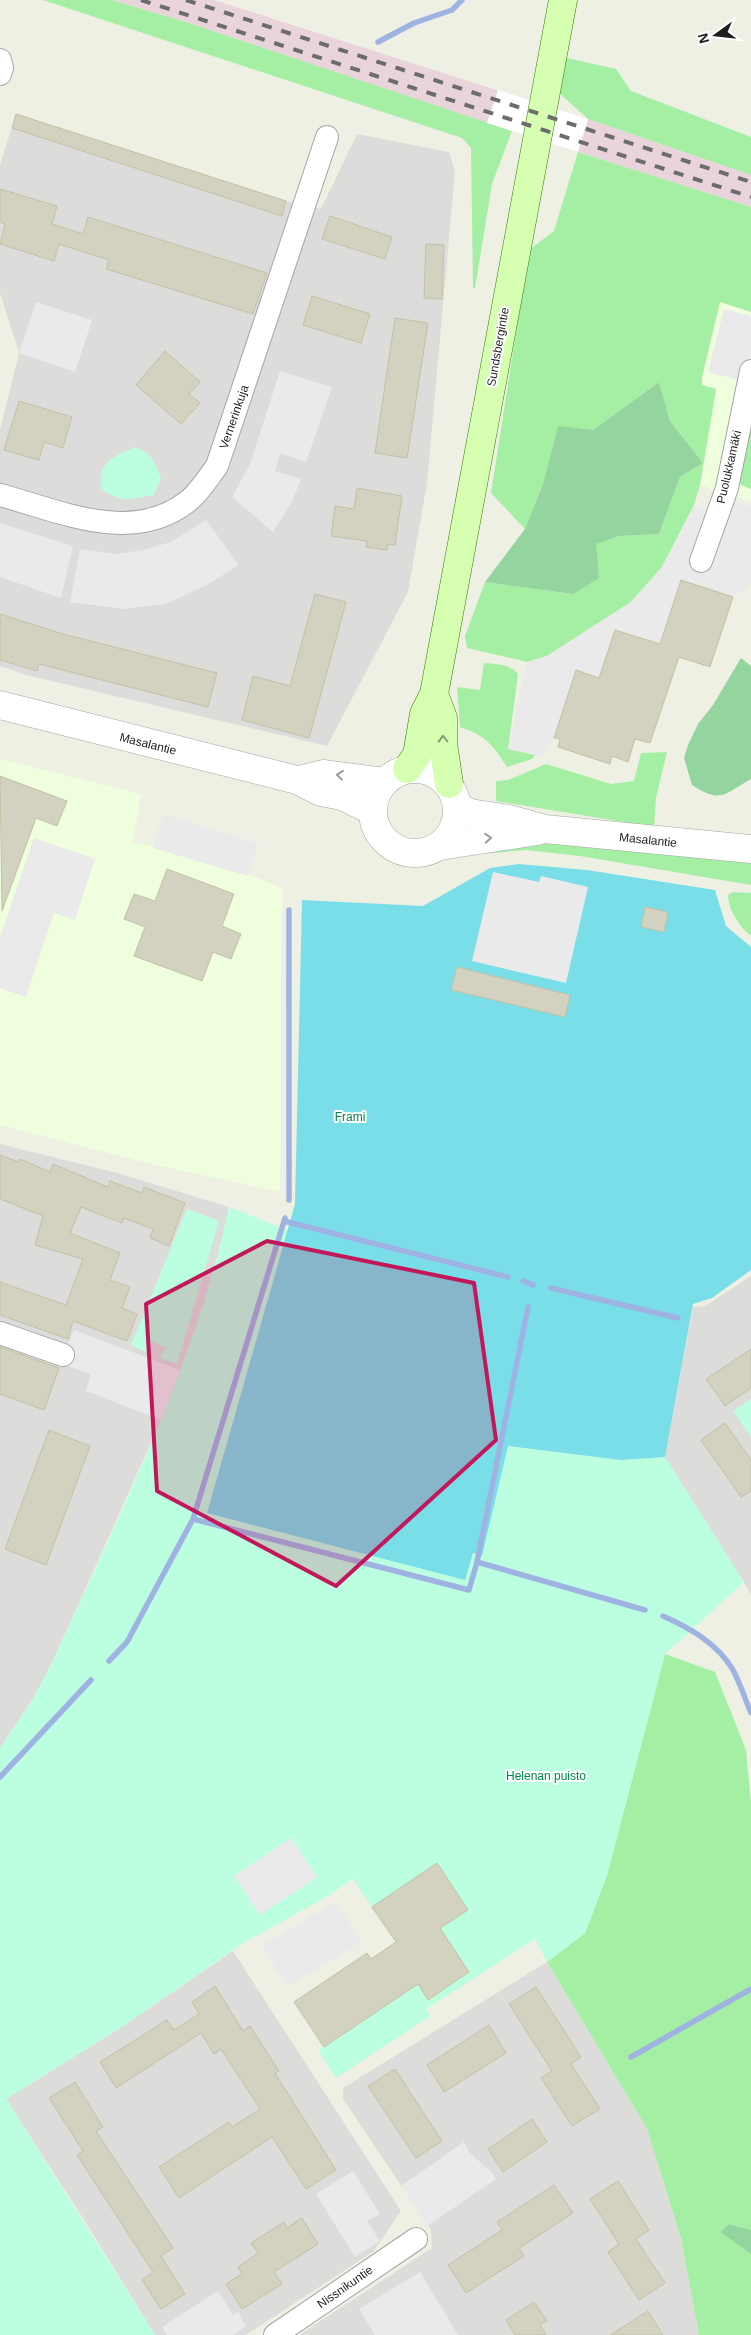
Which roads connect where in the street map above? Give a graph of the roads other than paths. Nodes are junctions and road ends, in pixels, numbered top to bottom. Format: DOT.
graph roads {
  1 [pos="563,0"];
  2 [pos="0,60"];
  3 [pos="0,74"];
  4 [pos="327,138"];
  5 [pos="751,371"];
  6 [pos="0,495"];
  7 [pos="701,561"];
  8 [pos="434,694"];
  9 [pos="0,705"];
  10 [pos="407,769"];
  11 [pos="297,780"];
  12 [pos="384,782"];
  13 [pos="453,795"];
  14 [pos="372,811"];
  15 [pos="545,829"];
  16 [pos="440,846"];
  17 [pos="751,849"];
  18 [pos="0,1333"];
  19 [pos="63,1356"];
  20 [pos="416,2239"];
  21 [pos="276,2335"];
  1 -- 8 [label="main road, Sundsbergintie"];
  2 -- 3 [label="street"];
  4 -- 6 [label="street, Vernerinkuja"];
  5 -- 7 [label="street, Puolukkamäki"];
  8 -- 10 [label="main road, Sundsbergintie"];
  13 -- 8 [label="main road, one-way"];
  9 -- 11 [label="street, Masalantie"];
  10 -- 12 [label="street"];
  10 -- 13 [label="street"];
  12 -- 11 [label="street, Masalantie, one-way"];
  11 -- 14 [label="street, Masalantie"];
  12 -- 14 [label="street"];
  13 -- 15 [label="street, Masalantie"];
  13 -- 16 [label="street"];
  14 -- 16 [label="street"];
  16 -- 15 [label="street, Masalantie, one-way"];
  15 -- 17 [label="street, Masalantie"];
  18 -- 19 [label="street"];
  20 -- 21 [label="street, Nissnikuntie"];
}
